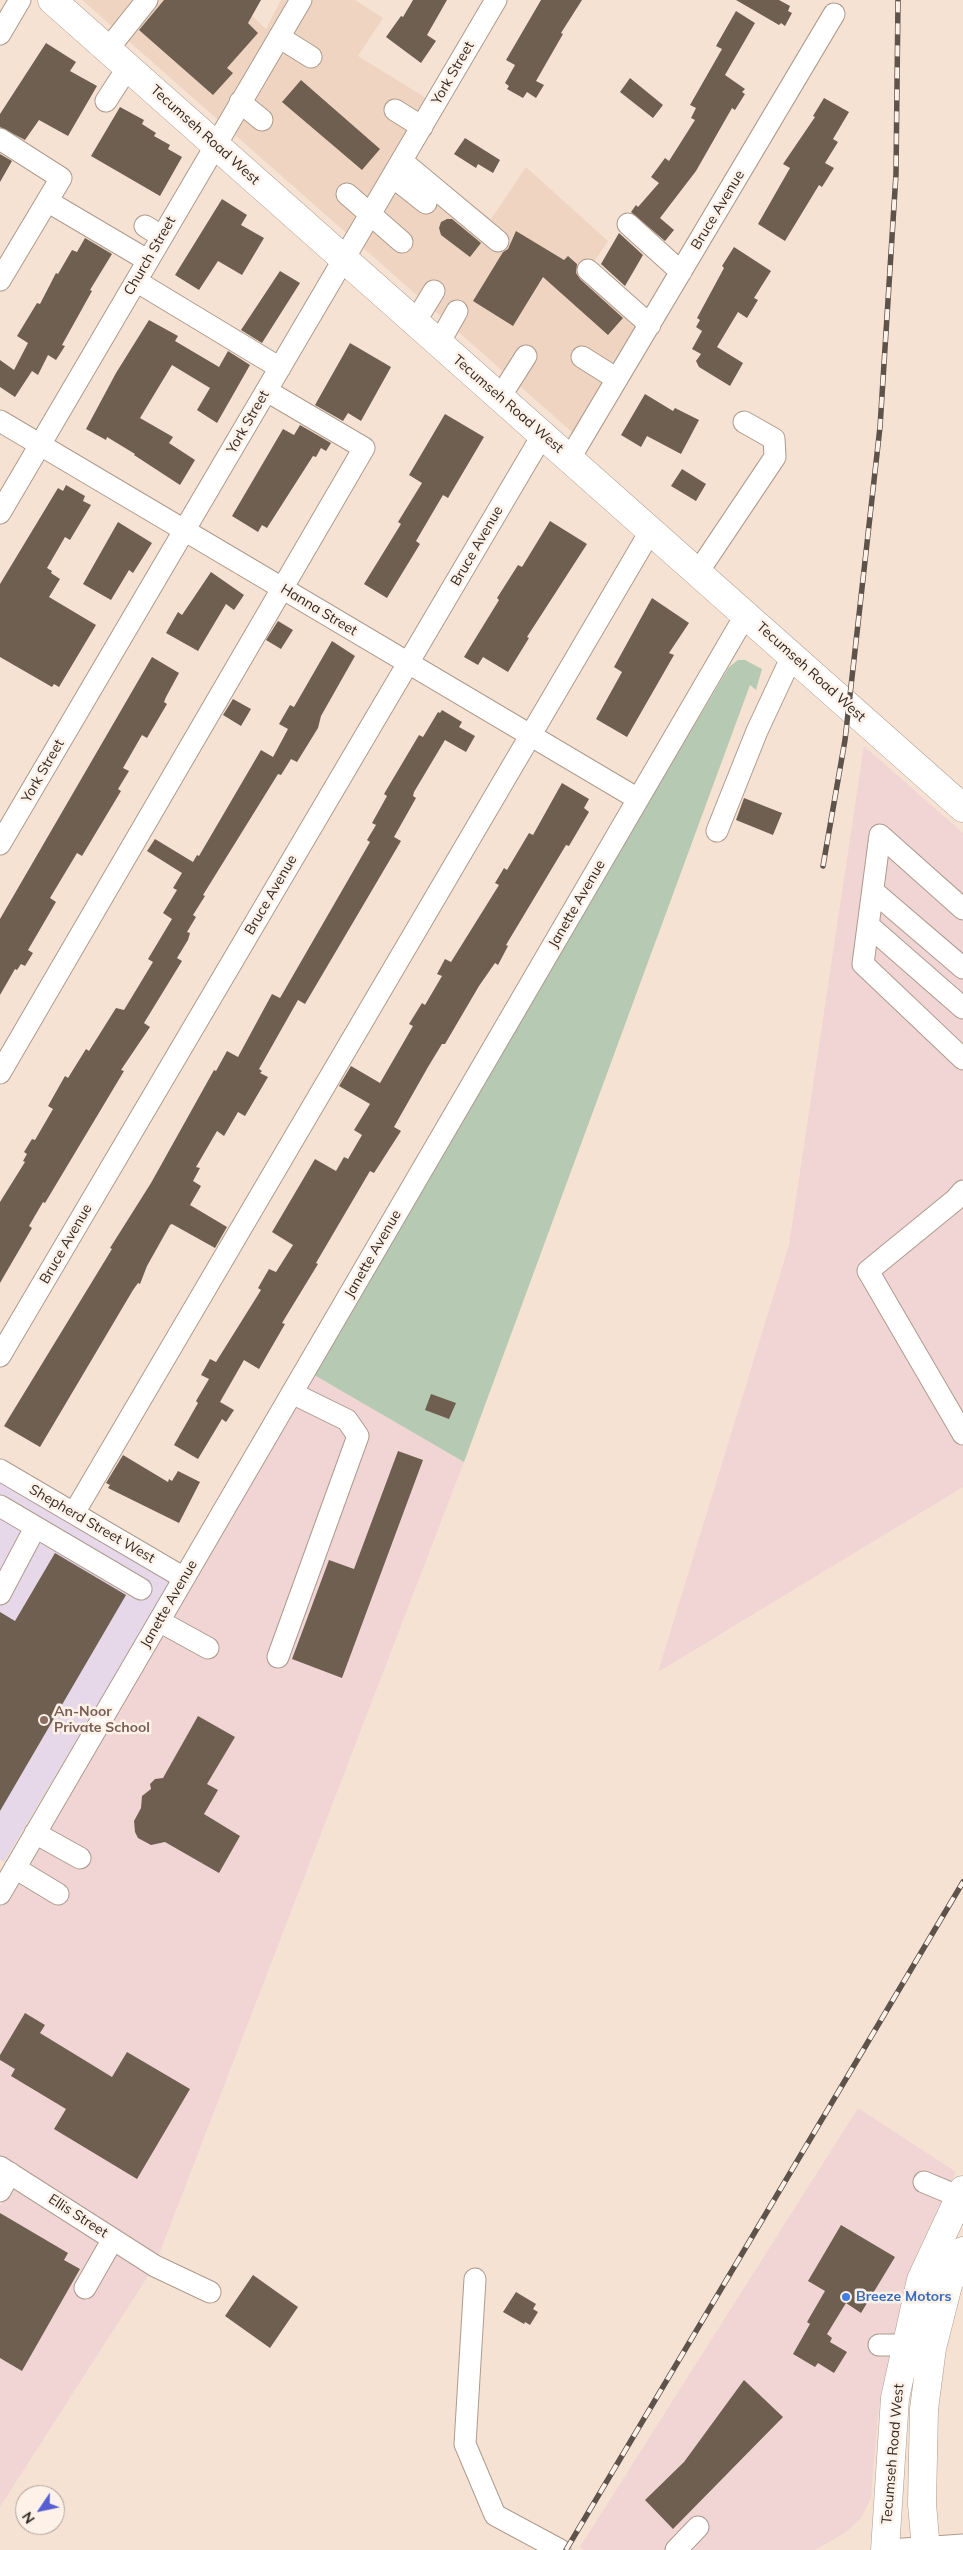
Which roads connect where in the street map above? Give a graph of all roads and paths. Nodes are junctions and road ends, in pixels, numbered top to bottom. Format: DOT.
graph roads {
  1 [pos="20,0"];
  2 [pos="52,0"];
  3 [pos="146,0"];
  4 [pos="301,0"];
  5 [pos="496,0"];
  6 [pos="834,14"];
  7 [pos="0,34"];
  8 [pos="279,37"];
  9 [pos="108,49"];
  10 [pos="311,57"];
  11 [pos="128,67"];
  12 [pos="106,101"];
  13 [pos="240,102"];
  14 [pos="395,110"];
  15 [pos="262,120"];
  16 [pos="422,127"];
  17 [pos="0,140"];
  18 [pos="215,144"];
  19 [pos="398,169"];
  20 [pos="347,194"];
  21 [pos="47,201"];
  22 [pos="426,203"];
  23 [pos="370,215"];
  24 [pos="628,224"];
  25 [pos="402,242"];
  26 [pos="498,242"];
  27 [pos="344,259"];
  28 [pos="147,260"];
  29 [pos="588,270"];
  30 [pos="681,272"];
  31 [pos="0,280"];
  32 [pos="136,280"];
  33 [pos="434,291"];
  34 [pos="457,311"];
  35 [pos="415,322"];
  36 [pos="650,325"];
  37 [pos="439,343"];
  38 [pos="526,356"];
  39 [pos="582,357"];
  40 [pos="280,368"];
  41 [pos="617,379"];
  42 [pos="267,391"];
  43 [pos="500,396"];
  44 [pos="0,421"];
  45 [pos="744,422"];
  46 [pos="543,434"];
  47 [pos="40,444"];
  48 [pos="570,458"];
  49 [pos="0,513"];
  50 [pos="185,530"];
  51 [pos="651,530"];
  52 [pos="698,572"];
  53 [pos="282,588"];
  54 [pos="746,614"];
  55 [pos="792,656"];
  56 [pos="408,663"];
  57 [pos="530,735"];
  58 [pos="638,799"];
  59 [pos="963,808"];
  60 [pos="717,831"];
  61 [pos="0,844"];
  62 [pos="872,891"];
  63 [pos="963,909"];
  64 [pos="868,925"];
  65 [pos="963,968"];
  66 [pos="963,1008"];
  67 [pos="963,1059"];
  68 [pos="0,1073"];
  69 [pos="960,1201"];
  70 [pos="0,1356"];
  71 [pos="292,1393"];
  72 [pos="963,1434"];
  73 [pos="0,1470"];
  74 [pos="1,1510"];
  75 [pos="70,1511"];
  76 [pos="43,1532"];
  77 [pos="184,1578"];
  78 [pos="141,1589"];
  79 [pos="0,1594"];
  80 [pos="159,1621"];
  81 [pos="208,1648"];
  82 [pos="278,1657"];
  83 [pos="35,1833"];
  84 [pos="80,1858"];
  85 [pos="6,1878"];
  86 [pos="58,1894"];
  87 [pos="4,2177"];
  88 [pos="924,2182"];
  89 [pos="961,2193"];
  90 [pos="113,2239"];
  91 [pos="961,2259"];
  92 [pos="475,2279"];
  93 [pos="85,2288"];
  94 [pos="210,2292"];
  95 [pos="879,2345"];
  96 [pos="907,2345"];
  97 [pos="698,2526"];
  98 [pos="963,2545"];
  99 [pos="926,2549"];
  100 [pos="560,2550"];
  101 [pos="676,2550"];
  102 [pos="885,2550"];
  103 [pos="889,2550"];
  1 -- 7 [label="street"];
  2 -- 9 [label="main road, Tecumseh Road West"];
  3 -- 9 [label="street"];
  4 -- 8 [label="street, Church Street"];
  5 -- 16 [label="street, York Street"];
  6 -- 30 [label="street, Bruce Avenue"];
  8 -- 10 [label="street"];
  8 -- 13 [label="street, Church Street"];
  9 -- 11 [label="main road, Tecumseh Road West"];
  11 -- 12 [label="street"];
  11 -- 18 [label="main road, Tecumseh Road West"];
  13 -- 15 [label="street"];
  13 -- 18 [label="street, Church Street"];
  14 -- 16 [label="street"];
  16 -- 19 [label="street, York Street"];
  17 -- 21 [label="street"];
  18 -- 27 [label="main road, Tecumseh Road West"];
  18 -- 28 [label="street, Church Street"];
  19 -- 22 [label="street"];
  19 -- 23 [label="street, York Street"];
  19 -- 26 [label="street"];
  20 -- 23 [label="street"];
  21 -- 28 [label="street"];
  21 -- 31 [label="street"];
  23 -- 25 [label="street"];
  23 -- 27 [label="street, York Street"];
  24 -- 30 [label="street"];
  27 -- 35 [label="main road, Tecumseh Road West"];
  27 -- 40 [label="street, York Street"];
  28 -- 32 [label="street, Church Street"];
  29 -- 36 [label="street"];
  30 -- 36 [label="street, Bruce Avenue"];
  32 -- 40 [label="street"];
  32 -- 47 [label="street, Church Street"];
  33 -- 35 [label="street"];
  34 -- 37 [label="street"];
  35 -- 37 [label="main road, Tecumseh Road West"];
  36 -- 41 [label="street, Bruce Avenue"];
  37 -- 43 [label="main road, Tecumseh Road West"];
  38 -- 43 [label="street"];
  39 -- 41 [label="street"];
  40 -- 42 [label="street, York Street"];
  41 -- 48 [label="street, Bruce Avenue"];
  42 -- 50 [label="street, York Street"];
  42 -- 53 [label="street"];
  43 -- 46 [label="main road, Tecumseh Road West"];
  44 -- 47 [label="street, Hanna Street"];
  45 -- 52 [label="street"];
  46 -- 48 [label="main road, Tecumseh Road West"];
  46 -- 56 [label="street, Bruce Avenue"];
  47 -- 49 [label="street, Church Street"];
  47 -- 50 [label="street, Hanna Street"];
  48 -- 51 [label="main road, Tecumseh Road West"];
  50 -- 53 [label="street, Hanna Street"];
  50 -- 61 [label="street, York Street"];
  51 -- 52 [label="main road, Tecumseh Road West"];
  51 -- 57 [label="street"];
  52 -- 54 [label="main road, Tecumseh Road West"];
  53 -- 56 [label="street, Hanna Street"];
  53 -- 68 [label="street"];
  54 -- 55 [label="main road, Tecumseh Road West"];
  54 -- 58 [label="street, Janette Avenue"];
  55 -- 59 [label="main road, Tecumseh Road West"];
  55 -- 60 [label="street"];
  56 -- 57 [label="street, Hanna Street"];
  56 -- 70 [label="street, Bruce Avenue"];
  57 -- 58 [label="street, Hanna Street"];
  57 -- 75 [label="street"];
  58 -- 71 [label="street, Janette Avenue"];
  62 -- 63 [label="street"];
  62 -- 64 [label="street"];
  62 -- 65 [label="street"];
  64 -- 66 [label="street"];
  64 -- 67 [label="street"];
  69 -- 72 [label="street"];
  71 -- 77 [label="street, Janette Avenue"];
  71 -- 82 [label="street"];
  73 -- 75 [label="street, Shepherd Street West"];
  74 -- 76 [label="street"];
  75 -- 76 [label="street"];
  75 -- 77 [label="street, Shepherd Street West"];
  76 -- 78 [label="street"];
  76 -- 79 [label="street"];
  77 -- 80 [label="street, Janette Avenue"];
  80 -- 81 [label="street"];
  80 -- 83 [label="street, Janette Avenue"];
  83 -- 84 [label="street"];
  83 -- 85 [label="street, Janette Avenue"];
  85 -- 86 [label="street"];
  87 -- 90 [label="street, Ellis Street"];
  88 -- 89 [label="street"];
  89 -- 96 [label="main road, Tecumseh Road West"];
  90 -- 93 [label="street"];
  90 -- 94 [label="street, Ellis Street"];
  91 -- 99 [label="main road, Tecumseh Road West"];
  92 -- 100 [label="street"];
  95 -- 96 [label="street"];
  96 -- 102 [label="main road, Tecumseh Road West"];
  97 -- 101 [label="street"];
  98 -- 99 [label="street"];
  99 -- 103 [label="street"];
}
